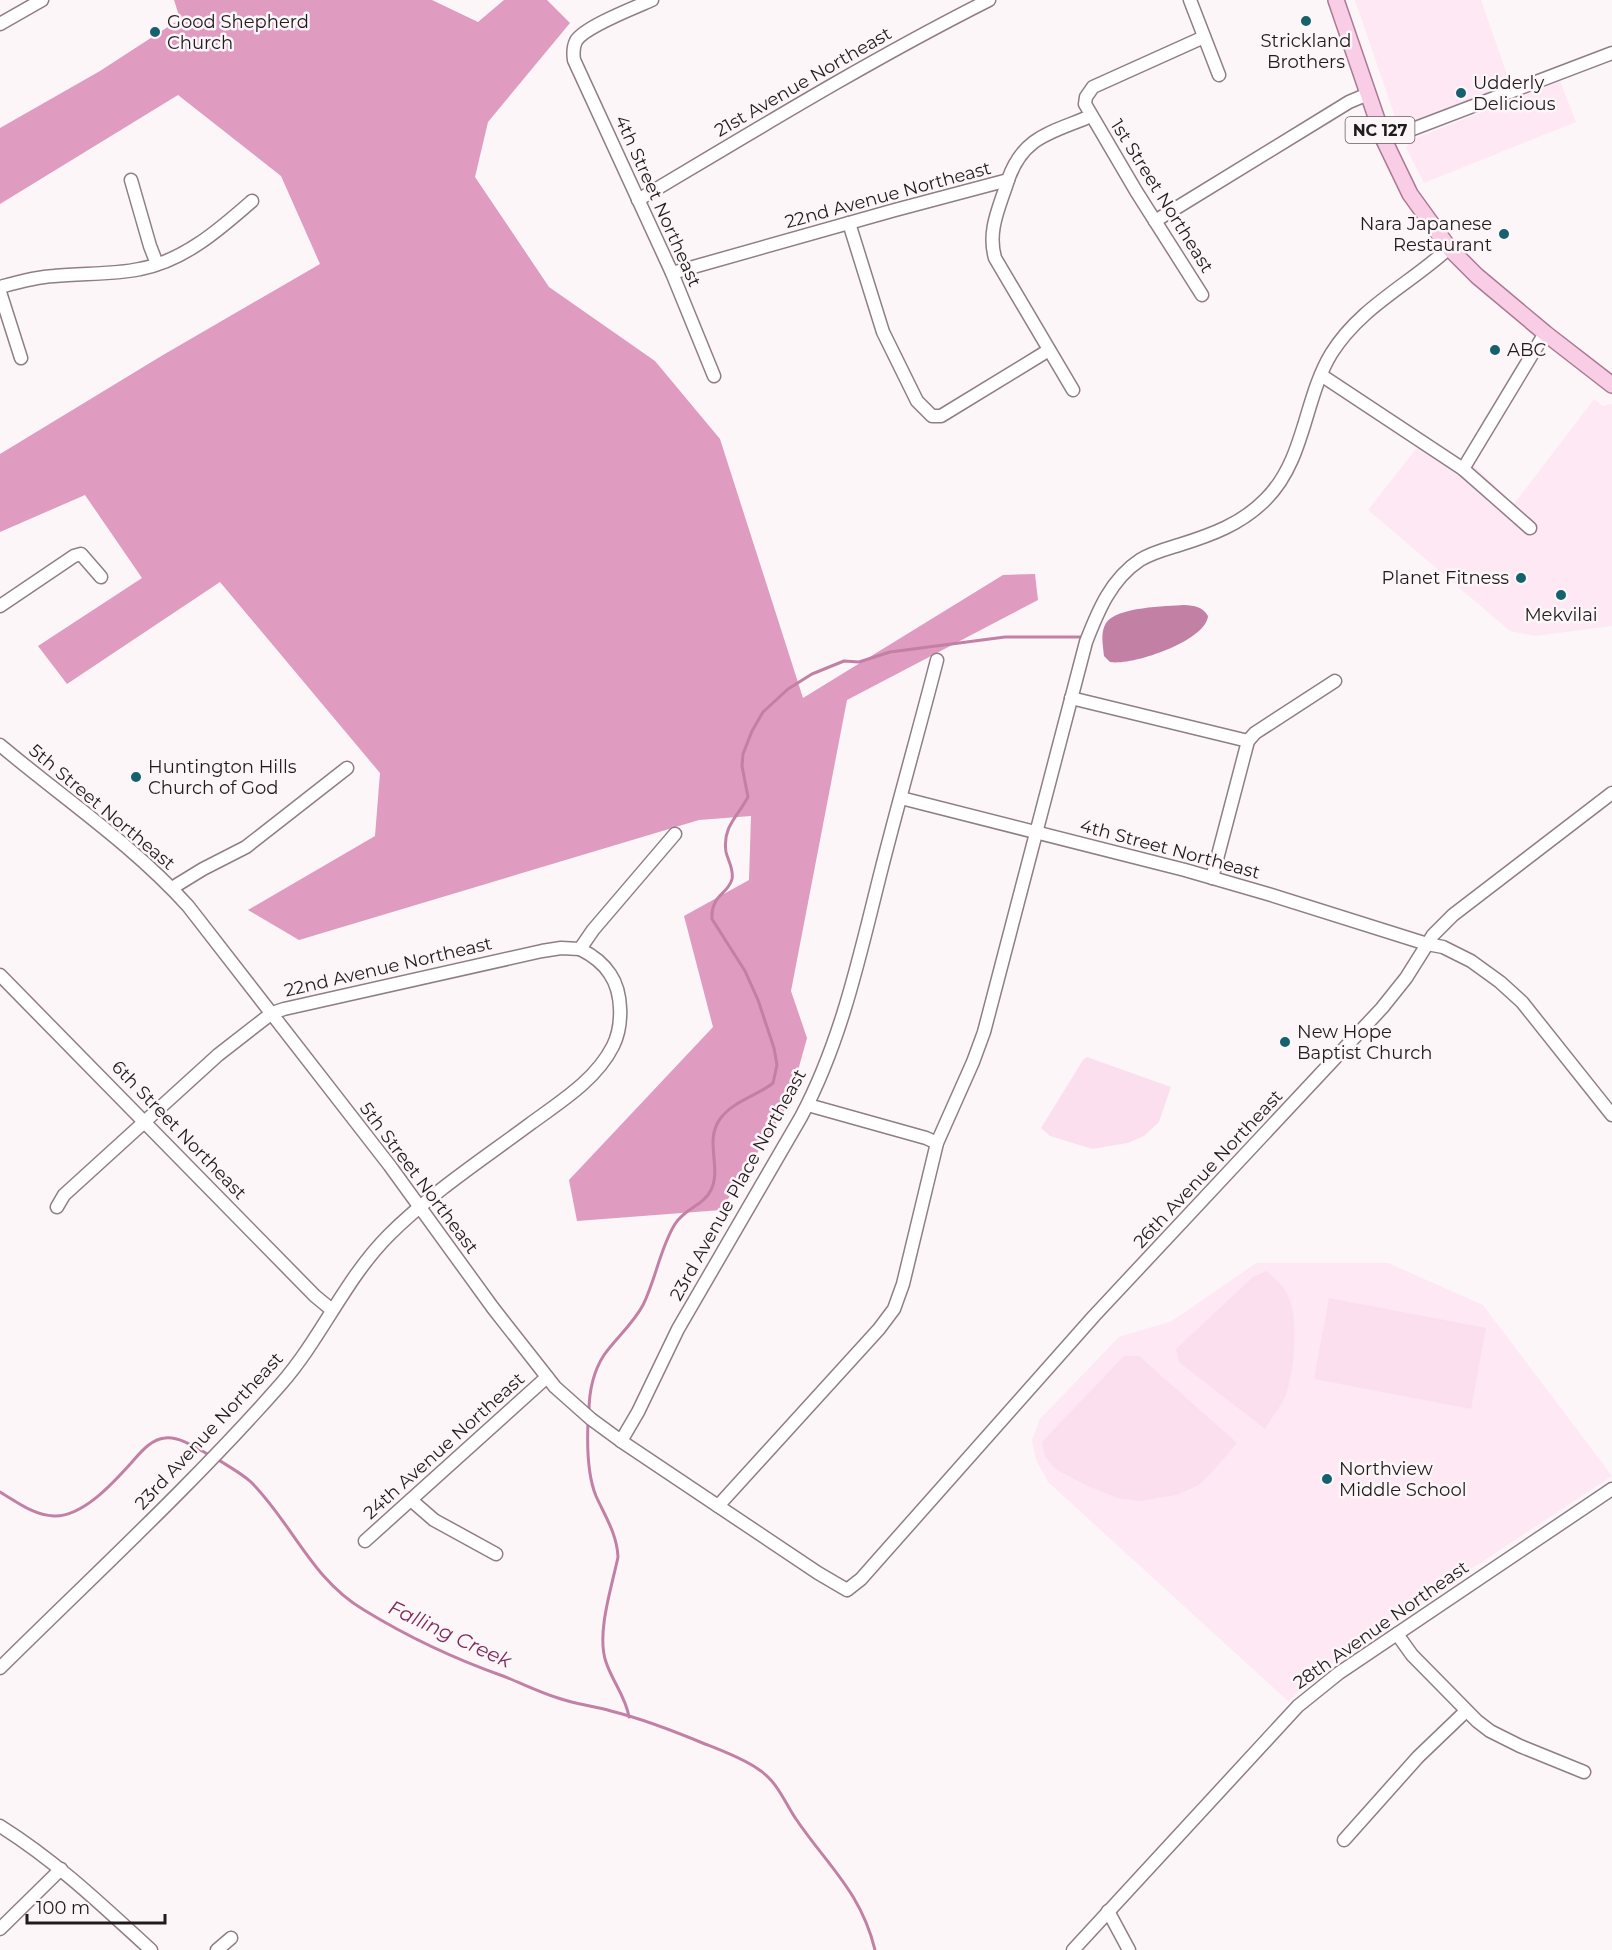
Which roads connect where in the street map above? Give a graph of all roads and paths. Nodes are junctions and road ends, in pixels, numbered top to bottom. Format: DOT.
graph roads {
  1 [pos="42,0"];
  2 [pos="989,0"];
  3 [pos="1190,0"];
  4 [pos="1336,0"];
  5 [pos="644,2"];
  6 [pos="0,24"];
  7 [pos="1204,37"];
  8 [pos="1612,53"];
  9 [pos="1219,75"];
  10 [pos="1368,94"];
  11 [pos="1091,116"];
  12 [pos="1384,140"];
  13 [pos="131,180"];
  14 [pos="1008,180"];
  15 [pos="638,200"];
  16 [pos="252,201"];
  17 [pos="1155,221"];
  18 [pos="849,224"];
  19 [pos="1449,248"];
  20 [pos="157,264"];
  21 [pos="672,273"];
  22 [pos="0,287"];
  23 [pos="0,292"];
  24 [pos="1202,295"];
  25 [pos="1545,333"];
  26 [pos="1049,350"];
  27 [pos="21,358"];
  28 [pos="1321,375"];
  29 [pos="714,376"];
  30 [pos="1612,385"];
  31 [pos="1073,390"];
  32 [pos="1463,469"];
  33 [pos="1530,528"];
  34 [pos="101,577"];
  35 [pos="0,606"];
  36 [pos="937,660"];
  37 [pos="1335,681"];
  38 [pos="1071,698"];
  39 [pos="1248,741"];
  40 [pos="0,745"];
  41 [pos="347,768"];
  42 [pos="1612,793"];
  43 [pos="901,798"];
  44 [pos="1036,832"];
  45 [pos="675,834"];
  46 [pos="1212,878"];
  47 [pos="172,888"];
  48 [pos="1427,944"];
  49 [pos="580,949"];
  50 [pos="0,975"];
  51 [pos="272,1013"];
  52 [pos="808,1105"];
  53 [pos="1612,1115"];
  54 [pos="145,1122"];
  55 [pos="937,1143"];
  56 [pos="57,1207"];
  57 [pos="420,1208"];
  58 [pos="332,1310"];
  59 [pos="547,1377"];
  60 [pos="621,1441"];
  61 [pos="1612,1489"];
  62 [pos="411,1500"];
  63 [pos="718,1506"];
  64 [pos="364,1541"];
  65 [pos="496,1554"];
  66 [pos="846,1590"];
  67 [pos="1397,1634"];
  68 [pos="0,1668"];
  69 [pos="1466,1711"];
  70 [pos="1584,1772"];
  71 [pos="0,1826"];
  72 [pos="1344,1840"];
  73 [pos="61,1869"];
  74 [pos="1108,1911"];
  75 [pos="0,1929"];
  76 [pos="231,1938"];
  77 [pos="151,1950"];
  78 [pos="217,1950"];
  79 [pos="1073,1950"];
  80 [pos="1129,1950"];
  1 -- 6 [label="street"];
  2 -- 15 [label="street, 21st Avenue Northeast"];
  3 -- 7 [label="street"];
  4 -- 10 [label="main road, NC 127"];
  5 -- 15 [label="street, 4th Street Northeast"];
  7 -- 9 [label="street"];
  7 -- 11 [label="street"];
  8 -- 12 [label="street"];
  10 -- 12 [label="main road, NC 127"];
  10 -- 17 [label="street"];
  11 -- 14 [label="street, 22nd Avenue Northeast"];
  11 -- 17 [label="street, 1st Street Northeast"];
  12 -- 19 [label="main road, NC 127"];
  13 -- 20 [label="street"];
  14 -- 18 [label="street, 22nd Avenue Northeast"];
  14 -- 26 [label="street"];
  15 -- 21 [label="street, 4th Street Northeast"];
  16 -- 20 [label="street"];
  17 -- 24 [label="street, 1st Street Northeast"];
  18 -- 21 [label="street, 22nd Avenue Northeast"];
  18 -- 26 [label="street"];
  19 -- 25 [label="main road, NC 127"];
  19 -- 28 [label="street"];
  20 -- 22 [label="street"];
  21 -- 29 [label="street, 4th Street Northeast"];
  23 -- 27 [label="street"];
  25 -- 30 [label="main road, NC 127"];
  25 -- 32 [label="street"];
  26 -- 31 [label="street"];
  28 -- 32 [label="street"];
  28 -- 38 [label="street"];
  32 -- 33 [label="street"];
  34 -- 35 [label="street"];
  36 -- 43 [label="street, 23rd Avenue Place Northeast"];
  37 -- 39 [label="street"];
  38 -- 39 [label="street"];
  38 -- 44 [label="street"];
  39 -- 46 [label="street"];
  40 -- 47 [label="street, 5th Street Northeast"];
  41 -- 47 [label="street"];
  42 -- 48 [label="street, 26th Avenue Northeast"];
  43 -- 44 [label="street, 4th Street Northeast"];
  43 -- 52 [label="street, 23rd Avenue Place Northeast"];
  44 -- 46 [label="street, 4th Street Northeast"];
  44 -- 55 [label="street"];
  45 -- 49 [label="street"];
  46 -- 48 [label="street, 4th Street Northeast"];
  47 -- 51 [label="street, 5th Street Northeast"];
  48 -- 53 [label="street, 4th Street Northeast"];
  48 -- 66 [label="street, 26th Avenue Northeast"];
  49 -- 51 [label="street, 22nd Avenue Northeast"];
  49 -- 57 [label="street, 23rd Avenue Northeast"];
  50 -- 54 [label="street, 6th Street Northeast"];
  51 -- 54 [label="street, 22nd Avenue Northeast"];
  51 -- 57 [label="street, 5th Street Northeast"];
  52 -- 55 [label="street"];
  52 -- 60 [label="street, 23rd Avenue Place Northeast"];
  54 -- 56 [label="street, 22nd Avenue Northeast"];
  54 -- 58 [label="street, 6th Street Northeast"];
  55 -- 63 [label="street"];
  57 -- 58 [label="street, 23rd Avenue Northeast"];
  57 -- 59 [label="street, 5th Street Northeast"];
  58 -- 68 [label="street, 23rd Avenue Northeast"];
  59 -- 60 [label="street, 5th Street Northeast"];
  59 -- 62 [label="street, 24th Avenue Northeast"];
  60 -- 63 [label="street, 5th Street Northeast"];
  61 -- 67 [label="street, 28th Avenue Northeast"];
  62 -- 64 [label="street, 24th Avenue Northeast"];
  62 -- 65 [label="street"];
  63 -- 66 [label="street, 5th Street Northeast"];
  67 -- 69 [label="street"];
  67 -- 74 [label="street, 28th Avenue Northeast"];
  69 -- 70 [label="street"];
  69 -- 72 [label="street"];
  71 -- 73 [label="street"];
  73 -- 75 [label="street"];
  73 -- 77 [label="street"];
  74 -- 79 [label="street, 28th Avenue Northeast"];
  74 -- 80 [label="street"];
  76 -- 78 [label="street"];
}
